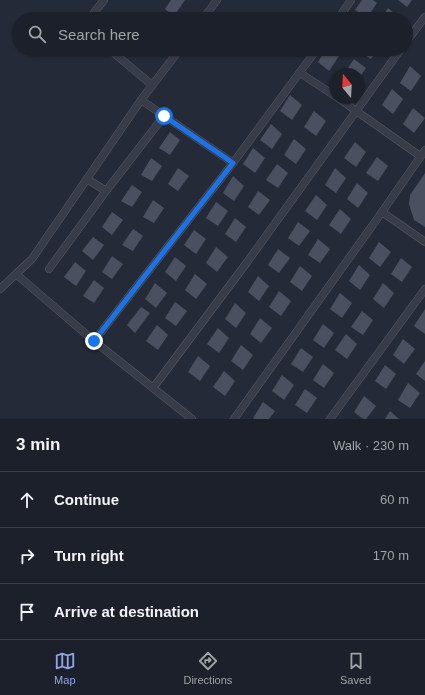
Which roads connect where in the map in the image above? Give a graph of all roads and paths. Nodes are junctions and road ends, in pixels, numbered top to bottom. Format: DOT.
graph roads {
  1 [pos="104,0"];
  2 [pos="217,0"];
  3 [pos="351,0"];
  4 [pos="95,12"];
  5 [pos="208,12"];
  6 [pos="343,12"];
  7 [pos="425,17"];
  8 [pos="413,33"];
  9 [pos="117,56"];
  10 [pos="175,56"];
  11 [pos="312,56"];
  12 [pos="396,56"];
  13 [pos="300,73"];
  14 [pos="152,85"];
  15 [pos="329,92"];
  16 [pos="141,100"];
  17 [pos="347,104"];
  18 [pos="357,111"];
  19 [pos="164,116"];
  20 [pos="423,153"];
  21 [pos="233,163"];
  22 [pos="87,179"];
  23 [pos="106,191"];
  24 [pos="382,212"];
  25 [pos="425,242"];
  26 [pos="49,269"];
  27 [pos="16,274"];
  28 [pos="0,289"];
  29 [pos="425,289"];
  30 [pos="94,341"];
  31 [pos="153,388"];
  32 [pos="192,419"];
  33 [pos="234,419"];
  34 [pos="330,419"];
  1 -- 4 [label="street"];
  2 -- 5 [label="street"];
  3 -- 6 [label="street"];
  7 -- 8 [label="street"];
  9 -- 14 [label="street"];
  10 -- 14 [label="street"];
  11 -- 13 [label="street"];
  12 -- 18 [label="street"];
  13 -- 15 [label="street"];
  13 -- 21 [label="street"];
  14 -- 16 [label="street"];
  16 -- 19 [label="street"];
  16 -- 22 [label="street"];
  17 -- 18 [label="street"];
  18 -- 20 [label="street"];
  18 -- 31 [label="street"];
  19 -- 21 [label="street"];
  19 -- 23 [label="street"];
  20 -- 24 [label="street"];
  21 -- 30 [label="street"];
  22 -- 23 [label="street"];
  22 -- 27 [label="street"];
  23 -- 26 [label="street"];
  24 -- 25 [label="street"];
  24 -- 33 [label="street"];
  27 -- 28 [label="street"];
  27 -- 30 [label="street"];
  29 -- 34 [label="street"];
  30 -- 31 [label="street"];
  31 -- 32 [label="street"];
}
